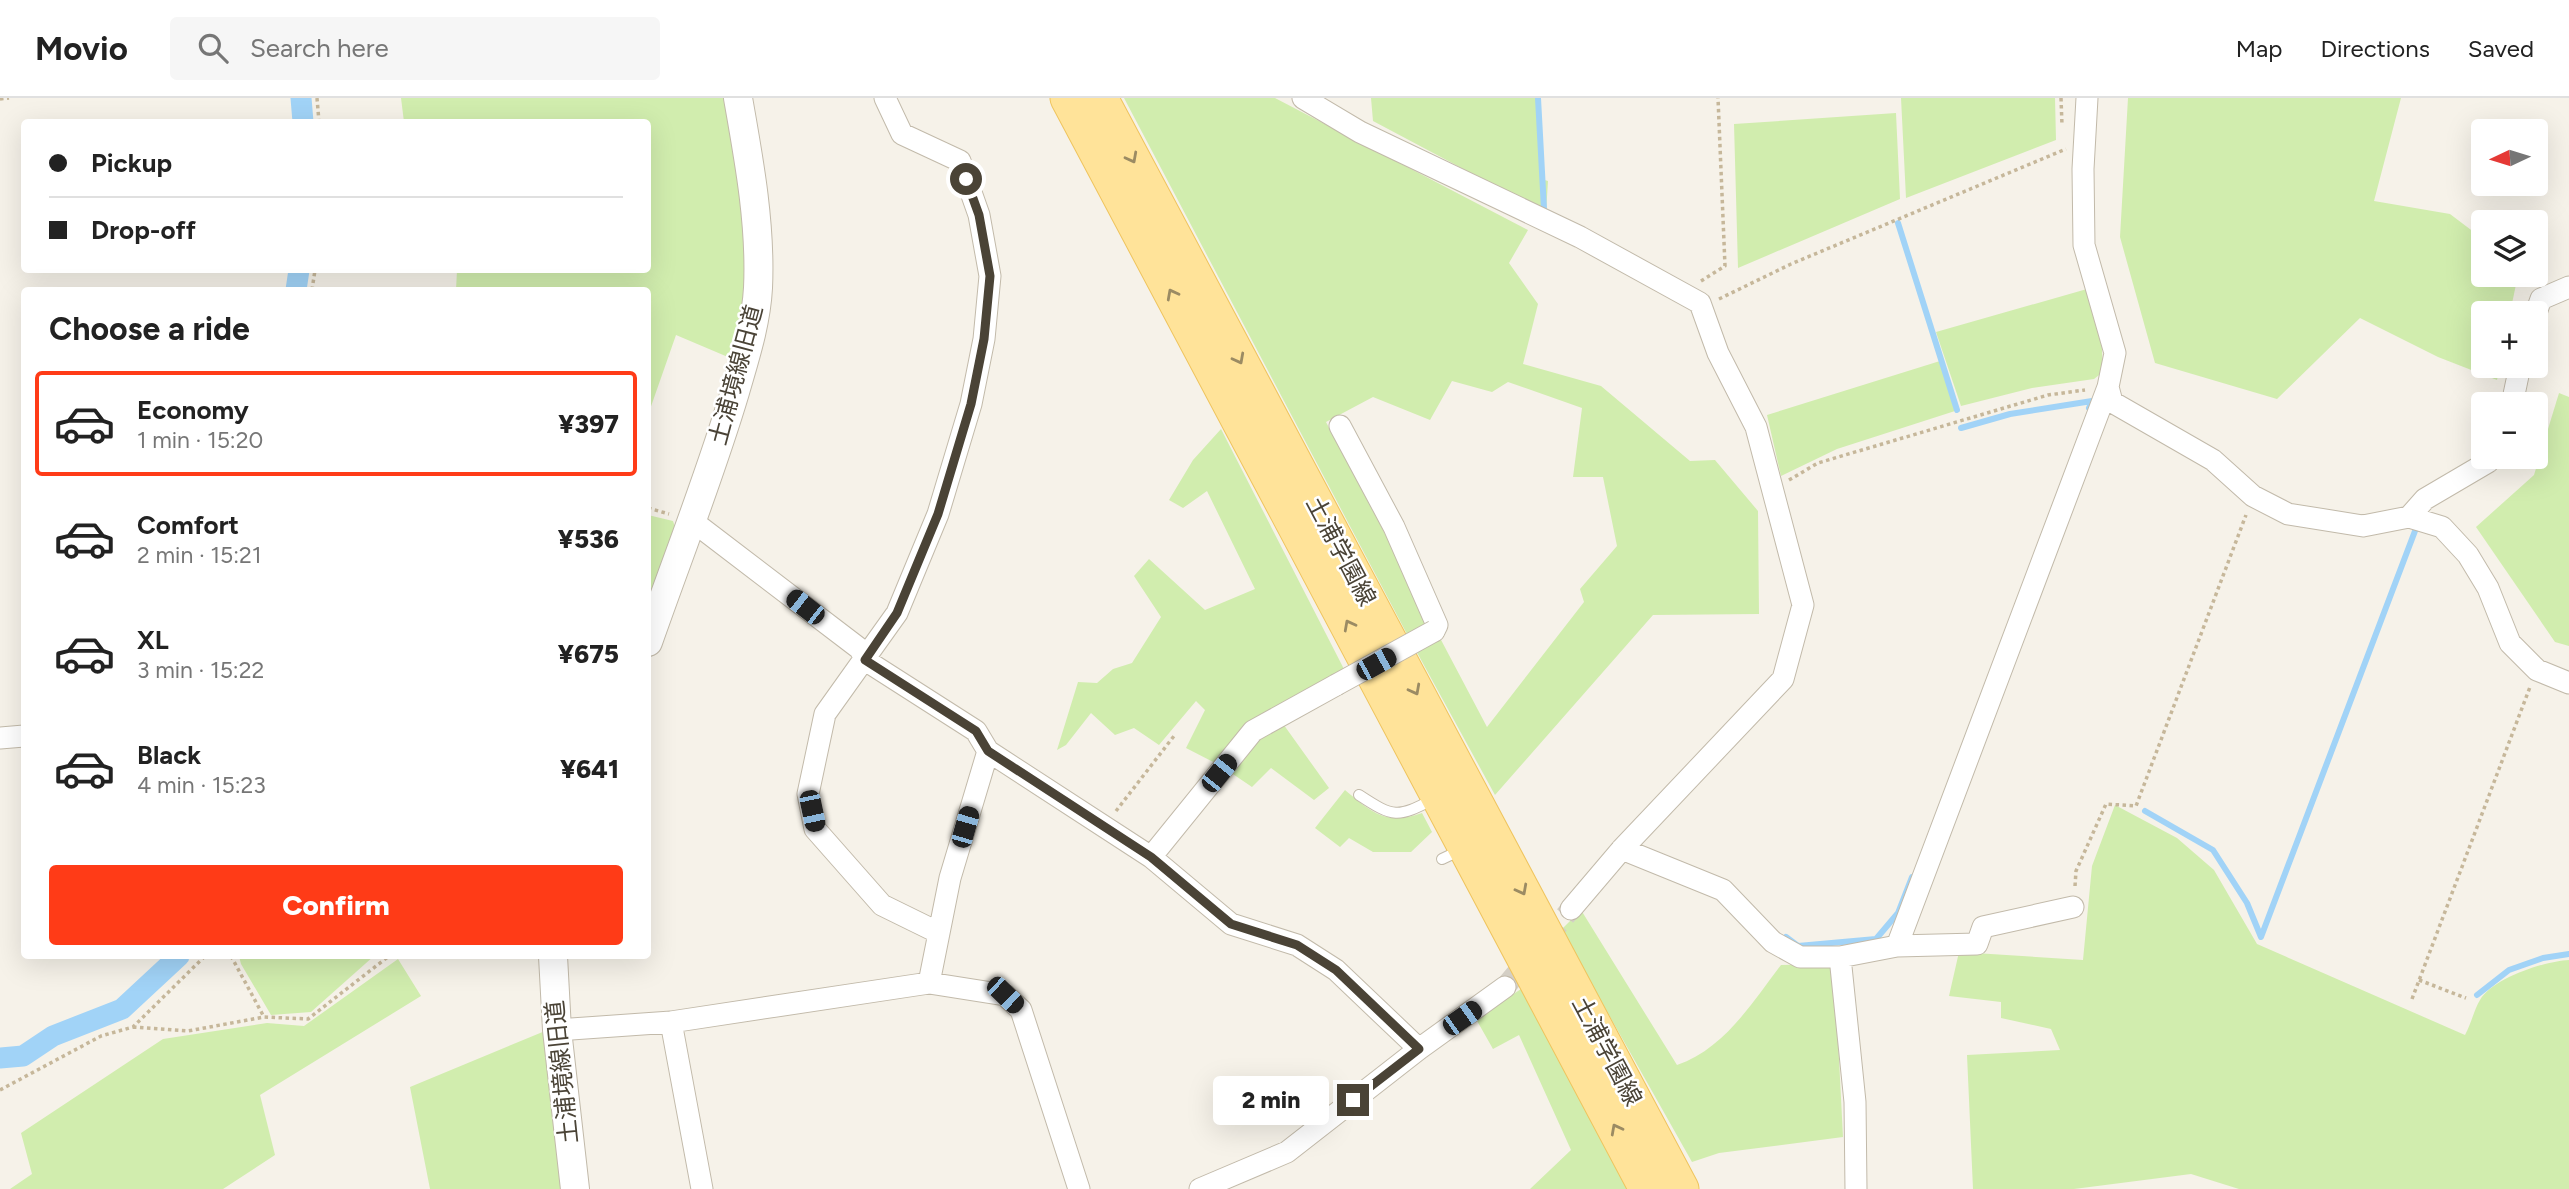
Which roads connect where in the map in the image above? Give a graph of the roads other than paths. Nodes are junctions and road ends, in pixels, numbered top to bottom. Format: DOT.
graph roads {
  1 [pos="738,98"];
  2 [pos="885,98"];
  3 [pos="1068,98"];
  4 [pos="1100,98"];
  5 [pos="1303,98"];
  6 [pos="2087,98"];
  7 [pos="2569,287"];
  8 [pos="2540,301"];
  9 [pos="2108,387"];
  10 [pos="1340,426"];
  11 [pos="2475,469"];
  12 [pos="2409,517"];
  13 [pos="691,520"];
  14 [pos="653,612"];
  15 [pos="865,660"];
  16 [pos="2569,683"];
  17 [pos="21,736"];
  18 [pos="0,738"];
  19 [pos="988,751"];
  20 [pos="1359,795"];
  21 [pos="1440,796"];
  22 [pos="1467,847"];
  23 [pos="1622,849"];
  24 [pos="1151,857"];
  25 [pos="2073,907"];
  26 [pos="1572,909"];
  27 [pos="939,933"];
  28 [pos="1897,946"];
  29 [pos="1840,957"];
  30 [pos="553,959"];
  31 [pos="929,983"];
  32 [pos="1506,987"];
  33 [pos="671,1022"];
  34 [pos="556,1030"];
  35 [pos="1419,1049"];
  36 [pos="575,1189"];
  37 [pos="702,1189"];
  38 [pos="1079,1189"];
  39 [pos="1200,1189"];
  40 [pos="1647,1189"];
  41 [pos="1681,1189"];
  42 [pos="1856,1189"];
  1 -- 13 [label="street, 土浦境線旧道"];
  2 -- 15 [label="street"];
  21 -- 3 [label="main road, 土浦学園線, one-way"];
  4 -- 22 [label="main road, 土浦学園線, one-way"];
  5 -- 23 [label="street"];
  6 -- 9 [label="street"];
  7 -- 8 [label="street"];
  9 -- 12 [label="street"];
  9 -- 28 [label="street"];
  10 -- 24 [label="street, bridge"];
  11 -- 12 [label="street"];
  12 -- 16 [label="street"];
  13 -- 14 [label="street, 土浦境線旧道"];
  13 -- 15 [label="street"];
  15 -- 19 [label="street"];
  15 -- 27 [label="street"];
  17 -- 18 [label="street"];
  19 -- 24 [label="street"];
  19 -- 27 [label="street"];
  20 -- 21 [label="lane"];
  21 -- 22 [label="main road, 土浦学園線"];
  40 -- 22 [label="main road, 土浦学園線, one-way"];
  22 -- 41 [label="main road, 土浦学園線, one-way"];
  23 -- 26 [label="street"];
  23 -- 29 [label="street"];
  24 -- 35 [label="street"];
  25 -- 28 [label="street"];
  27 -- 31 [label="street"];
  28 -- 29 [label="street"];
  29 -- 42 [label="street"];
  30 -- 34 [label="street, 土浦境線旧道"];
  31 -- 33 [label="street"];
  31 -- 38 [label="street"];
  32 -- 35 [label="street"];
  33 -- 34 [label="street"];
  33 -- 37 [label="street"];
  34 -- 36 [label="street, 土浦境線旧道"];
  35 -- 39 [label="street"];
}
